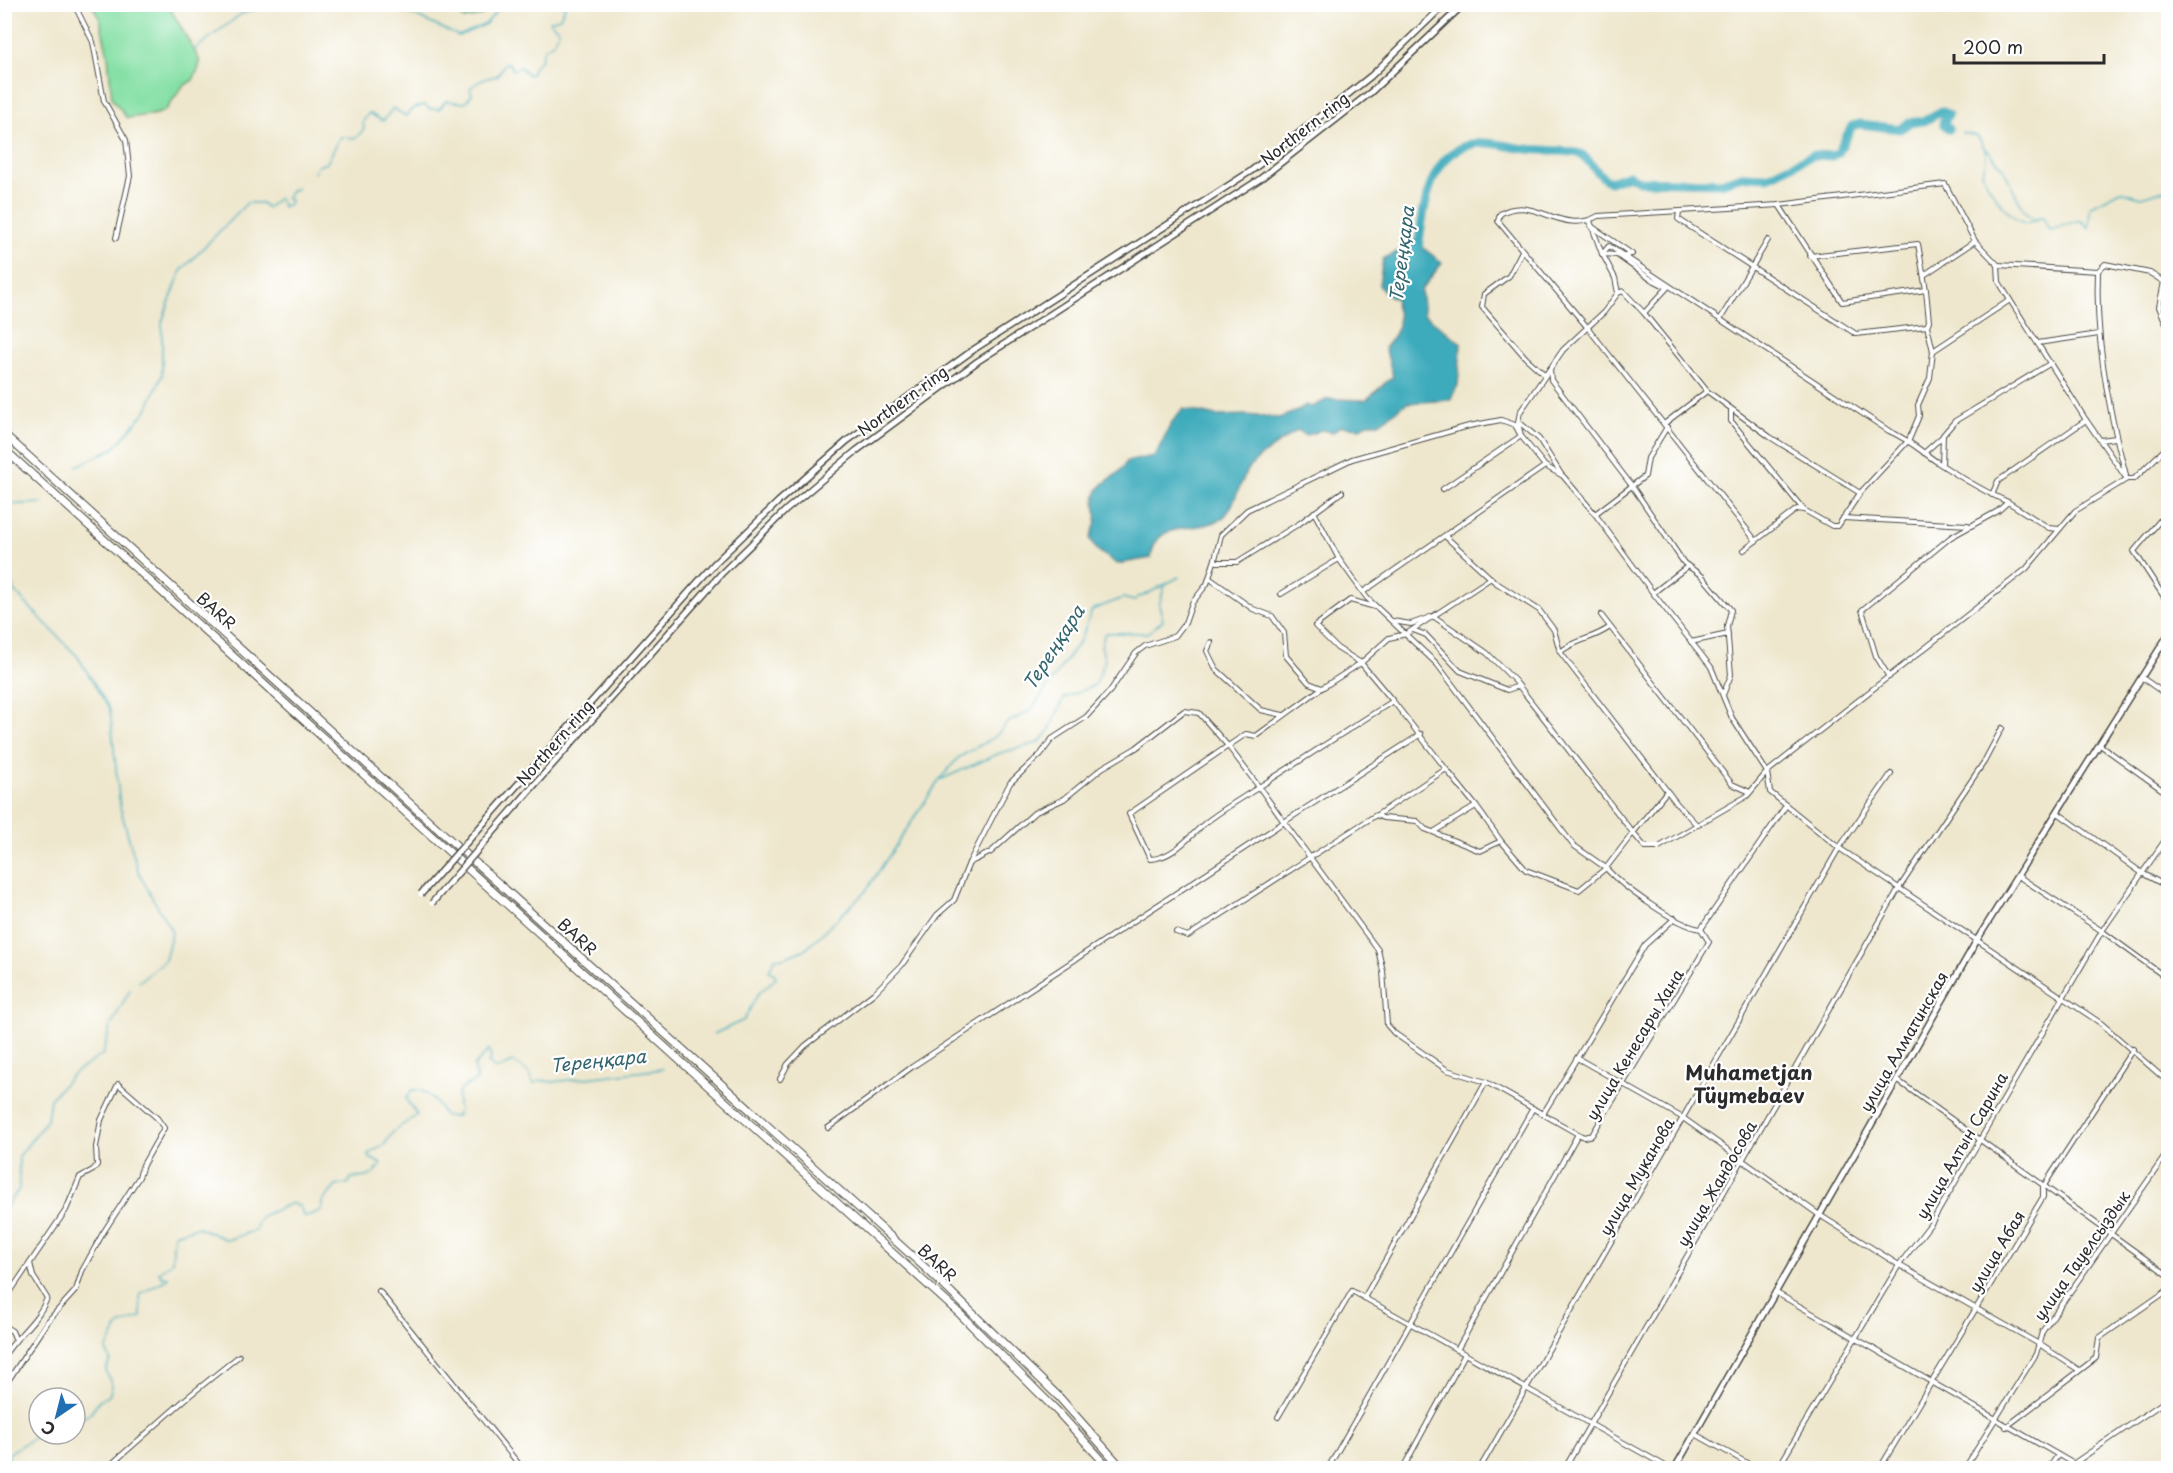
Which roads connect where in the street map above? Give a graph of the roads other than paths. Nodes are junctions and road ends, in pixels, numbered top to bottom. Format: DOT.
graph roads {
  1 [pos="74,4"];
  2 [pos="1445,4"];
  3 [pos="1464,4"];
  4 [pos="1779,205"];
  5 [pos="1679,212"];
  6 [pos="1590,220"];
  7 [pos="1591,226"];
  8 [pos="116,238"];
  9 [pos="1768,240"];
  10 [pos="1975,241"];
  11 [pos="1522,251"];
  12 [pos="1602,254"];
  13 [pos="1617,255"];
  14 [pos="1624,255"];
  15 [pos="1810,256"];
  16 [pos="1998,265"];
  17 [pos="1751,267"];
  18 [pos="2098,271"];
  19 [pos="1924,275"];
  20 [pos="1669,285"];
  21 [pos="1926,290"];
  22 [pos="1618,293"];
  23 [pos="2010,300"];
  24 [pos="1644,313"];
  25 [pos="1721,318"];
  26 [pos="1927,326"];
  27 [pos="1588,328"];
  28 [pos="2169,328"];
  29 [pos="2099,334"];
  30 [pos="2038,343"];
  31 [pos="1933,351"];
  32 [pos="2051,363"];
  33 [pos="1550,368"];
  34 [pos="1545,375"];
  35 [pos="1707,391"];
  36 [pos="1731,410"];
  37 [pos="2086,420"];
  38 [pos="1518,422"];
  39 [pos="1666,426"];
  40 [pos="4,434"];
  41 [pos="1521,435"];
  42 [pos="1943,435"];
  43 [pos="2116,438"];
  44 [pos="1909,440"];
  45 [pos="2100,440"];
  46 [pos="2169,441"];
  47 [pos="4,449"];
  48 [pos="1923,453"];
  49 [pos="1942,465"];
  50 [pos="1545,466"];
  51 [pos="1563,476"];
  52 [pos="2127,479"];
  53 [pos="1632,486"];
  54 [pos="1443,489"];
  55 [pos="1342,492"];
  56 [pos="1860,493"];
  57 [pos="1992,495"];
  58 [pos="2008,502"];
  59 [pos="1804,510"];
  60 [pos="1314,512"];
  61 [pos="1595,514"];
  62 [pos="2169,516"];
  63 [pos="1843,518"];
  64 [pos="1969,525"];
  65 [pos="2059,529"];
  66 [pos="1446,537"];
  67 [pos="1756,541"];
  68 [pos="1744,550"];
  69 [pos="1215,559"];
  70 [pos="1339,559"];
  71 [pos="1688,566"];
  72 [pos="1209,578"];
  73 [pos="1491,578"];
  74 [pos="1363,592"];
  75 [pos="1653,593"];
  76 [pos="1281,594"];
  77 [pos="2169,603"];
  78 [pos="1379,609"];
  79 [pos="1601,615"];
  80 [pos="1433,616"];
  81 [pos="1391,621"];
  82 [pos="1610,627"];
  83 [pos="1412,630"];
  84 [pos="1406,634"];
  85 [pos="1728,634"];
  86 [pos="2169,635"];
  87 [pos="1211,642"];
  88 [pos="1691,642"];
  89 [pos="1560,652"];
  90 [pos="1361,663"];
  91 [pos="1888,676"];
  92 [pos="2141,677"];
  93 [pos="1519,686"];
  94 [pos="1322,688"];
  95 [pos="1723,696"];
  96 [pos="2169,696"];
  97 [pos="1394,701"];
  98 [pos="1284,716"];
  99 [pos="2002,728"];
  100 [pos="1421,734"];
  101 [pos="2100,745"];
  102 [pos="1228,746"];
  103 [pos="1446,769"];
  104 [pos="1767,772"];
  105 [pos="1891,774"];
  106 [pos="1259,787"];
  107 [pos="513,789"];
  108 [pos="1667,791"];
  109 [pos="1750,792"];
  110 [pos="2169,794"];
  111 [pos="523,797"];
  112 [pos="1476,806"];
  113 [pos="1785,807"];
  114 [pos="2058,813"];
  115 [pos="1376,815"];
  116 [pos="1284,822"];
  117 [pos="1697,825"];
  118 [pos="1435,831"];
  119 [pos="1633,833"];
  120 [pos="2169,836"];
  121 [pos="1501,841"];
  122 [pos="1839,848"];
  123 [pos="1310,858"];
  124 [pos="969,863"];
  125 [pos="1606,868"];
  126 [pos="2142,873"];
  127 [pos="2018,876"];
  128 [pos="2169,887"];
  129 [pos="1899,888"];
  130 [pos="421,894"];
  131 [pos="432,903"];
  132 [pos="1675,918"];
  133 [pos="1701,929"];
  134 [pos="2102,931"];
  135 [pos="1176,932"];
  136 [pos="1977,940"];
  137 [pos="2169,979"];
  138 [pos="2062,996"];
  139 [pos="2133,1049"];
  140 [pos="1577,1058"];
  141 [pos="780,1080"];
  142 [pos="1896,1080"];
  143 [pos="1486,1082"];
  144 [pos="2169,1082"];
  145 [pos="1622,1084"];
  146 [pos="1533,1108"];
  147 [pos="1543,1114"];
  148 [pos="1683,1118"];
  149 [pos="828,1128"];
  150 [pos="1578,1134"];
  151 [pos="1978,1140"];
  152 [pos="2169,1152"];
  153 [pos="1744,1159"];
  154 [pos="2043,1186"];
  155 [pos="1818,1214"];
  156 [pos="2110,1233"];
  157 [pos="30,1262"];
  158 [pos="1899,1265"];
  159 [pos="2169,1275"];
  160 [pos="2169,1290"];
  161 [pos="379,1291"];
  162 [pos="1774,1292"];
  163 [pos="1364,1298"];
  164 [pos="4,1301"];
  165 [pos="1976,1308"];
  166 [pos="1409,1324"];
  167 [pos="4,1326"];
  168 [pos="15,1338"];
  169 [pos="1855,1339"];
  170 [pos="2039,1344"];
  171 [pos="1457,1350"];
  172 [pos="1465,1354"];
  173 [pos="4,1356"];
  174 [pos="239,1356"];
  175 [pos="2079,1370"];
  176 [pos="1930,1383"];
  177 [pos="4,1387"];
  178 [pos="1527,1388"];
  179 [pos="2169,1399"];
  180 [pos="1278,1417"];
  181 [pos="1994,1420"];
  182 [pos="1590,1425"];
  183 [pos="2006,1427"];
  184 [pos="1695,1434"];
  185 [pos="2058,1455"];
  186 [pos="2073,1464"];
  187 [pos="107,1468"];
  188 [pos="522,1468"];
  189 [pos="1109,1468"];
  190 [pos="1122,1468"];
  191 [pos="1328,1468"];
  192 [pos="1403,1468"];
  193 [pos="1480,1468"];
  194 [pos="1566,1468"];
  195 [pos="1669,1468"];
  196 [pos="1675,1468"];
  197 [pos="1756,1468"];
  198 [pos="1778,1468"];
  199 [pos="1880,1468"];
  200 [pos="1965,1468"];
  201 [pos="2049,1468"];
  202 [pos="2081,1468"];
  1 -- 8 [label="street"];
  2 -- 107 [label="street, Northern ring"];
  3 -- 111 [label="street, Northern ring"];
  4 -- 5 [label="street"];
  4 -- 10 [label="street"];
  4 -- 15 [label="street"];
  5 -- 6 [label="street"];
  5 -- 17 [label="street"];
  6 -- 7 [label="street"];
  6 -- 11 [label="street"];
  7 -- 12 [label="street"];
  7 -- 14 [label="street"];
  9 -- 17 [label="street"];
  10 -- 16 [label="street"];
  10 -- 19 [label="street"];
  11 -- 27 [label="street"];
  11 -- 34 [label="street"];
  12 -- 13 [label="street"];
  12 -- 14 [label="street"];
  12 -- 22 [label="street"];
  13 -- 14 [label="street"];
  13 -- 20 [label="street"];
  14 -- 20 [label="street"];
  15 -- 19 [label="street"];
  15 -- 21 [label="street"];
  16 -- 18 [label="street"];
  16 -- 23 [label="street"];
  17 -- 25 [label="street"];
  17 -- 26 [label="street"];
  18 -- 28 [label="street"];
  18 -- 29 [label="street"];
  19 -- 21 [label="street"];
  20 -- 24 [label="street"];
  20 -- 25 [label="street"];
  21 -- 26 [label="street"];
  22 -- 24 [label="street"];
  22 -- 27 [label="street"];
  23 -- 30 [label="street"];
  23 -- 31 [label="street"];
  24 -- 35 [label="street"];
  25 -- 44 [label="street"];
  26 -- 31 [label="street"];
  27 -- 33 [label="street"];
  27 -- 39 [label="street"];
  29 -- 30 [label="street"];
  29 -- 43 [label="street"];
  30 -- 32 [label="street"];
  31 -- 44 [label="street"];
  32 -- 37 [label="street"];
  32 -- 42 [label="street"];
  33 -- 34 [label="street"];
  33 -- 53 [label="street"];
  34 -- 38 [label="street"];
  35 -- 36 [label="street"];
  35 -- 39 [label="street"];
  36 -- 56 [label="street"];
  36 -- 59 [label="street"];
  37 -- 45 [label="street"];
  37 -- 57 [label="street"];
  38 -- 41 [label="street"];
  38 -- 51 [label="street"];
  39 -- 53 [label="street"];
  39 -- 67 [label="street"];
  40 -- 190 [label="highway, BARR"];
  41 -- 50 [label="street"];
  41 -- 54 [label="street"];
  41 -- 69 [label="street"];
  42 -- 48 [label="street"];
  42 -- 49 [label="street"];
  43 -- 45 [label="street"];
  43 -- 52 [label="street"];
  44 -- 48 [label="street"];
  44 -- 56 [label="street"];
  45 -- 52 [label="street"];
  46 -- 52 [label="street"];
  47 -- 189 [label="highway, BARR"];
  48 -- 49 [label="street"];
  49 -- 57 [label="street"];
  50 -- 51 [label="street"];
  50 -- 66 [label="street"];
  51 -- 61 [label="street"];
  52 -- 65 [label="street"];
  53 -- 61 [label="street"];
  53 -- 71 [label="street"];
  55 -- 60 [label="street"];
  56 -- 63 [label="street"];
  57 -- 58 [label="street"];
  58 -- 64 [label="street"];
  58 -- 65 [label="street"];
  59 -- 63 [label="street"];
  59 -- 67 [label="street"];
  60 -- 69 [label="street"];
  60 -- 70 [label="street"];
  61 -- 75 [label="street"];
  62 -- 77 [label="street"];
  63 -- 64 [label="street"];
  64 -- 91 [label="street"];
  65 -- 91 [label="street"];
  66 -- 73 [label="street"];
  66 -- 74 [label="street"];
  67 -- 68 [label="street"];
  69 -- 72 [label="street"];
  70 -- 74 [label="street"];
  70 -- 76 [label="street"];
  71 -- 75 [label="street"];
  71 -- 85 [label="street"];
  72 -- 94 [label="street"];
  72 -- 124 [label="street"];
  73 -- 80 [label="street"];
  73 -- 89 [label="street"];
  74 -- 78 [label="street"];
  75 -- 88 [label="street"];
  78 -- 81 [label="street"];
  78 -- 90 [label="street"];
  79 -- 82 [label="street"];
  80 -- 81 [label="street"];
  80 -- 83 [label="street"];
  80 -- 93 [label="street"];
  81 -- 84 [label="street"];
  82 -- 89 [label="street"];
  82 -- 109 [label="street"];
  83 -- 84 [label="street"];
  83 -- 93 [label="street"];
  84 -- 90 [label="street"];
  84 -- 125 [label="street"];
  85 -- 88 [label="street"];
  85 -- 95 [label="street"];
  86 -- 92 [label="street, улица Алматинская"];
  87 -- 98 [label="street"];
  88 -- 95 [label="street"];
  89 -- 108 [label="street"];
  90 -- 94 [label="street"];
  90 -- 97 [label="street"];
  91 -- 104 [label="street"];
  92 -- 96 [label="street"];
  92 -- 101 [label="street, улица Алматинская"];
  93 -- 119 [label="street"];
  94 -- 98 [label="street"];
  95 -- 104 [label="street"];
  97 -- 100 [label="street"];
  97 -- 106 [label="street"];
  98 -- 102 [label="street"];
  99 -- 129 [label="street, улица Жандосова"];
  100 -- 103 [label="street"];
  100 -- 116 [label="street"];
  101 -- 110 [label="street"];
  101 -- 114 [label="street, улица Алматинская"];
  102 -- 106 [label="street"];
  102 -- 106 [label="street"];
  102 -- 124 [label="street"];
  103 -- 112 [label="street"];
  103 -- 115 [label="street"];
  104 -- 109 [label="street"];
  104 -- 113 [label="street"];
  105 -- 122 [label="street, улица Муканова"];
  106 -- 116 [label="street"];
  107 -- 111 [label="street"];
  107 -- 130 [label="street, Northern ring, bridge"];
  108 -- 117 [label="street"];
  108 -- 119 [label="street"];
  109 -- 117 [label="street"];
  111 -- 131 [label="street, Northern ring, bridge"];
  112 -- 118 [label="street"];
  112 -- 121 [label="street"];
  113 -- 122 [label="street"];
  113 -- 133 [label="street"];
  114 -- 126 [label="street"];
  114 -- 127 [label="street, улица Алматинская"];
  115 -- 118 [label="street"];
  115 -- 123 [label="street"];
  116 -- 123 [label="street"];
  116 -- 149 [label="street"];
  117 -- 119 [label="street"];
  118 -- 121 [label="street"];
  119 -- 125 [label="street"];
  120 -- 126 [label="street, улица Алтын Сарина"];
  121 -- 125 [label="street"];
  122 -- 129 [label="street"];
  122 -- 148 [label="street, улица Муканова"];
  123 -- 135 [label="street"];
  123 -- 143 [label="street"];
  124 -- 141 [label="street"];
  125 -- 132 [label="street"];
  126 -- 128 [label="street"];
  126 -- 134 [label="street, улица Алтын Сарина"];
  127 -- 134 [label="street"];
  127 -- 136 [label="street, улица Алматинская"];
  129 -- 136 [label="street"];
  129 -- 153 [label="street, улица Жандосова"];
  132 -- 133 [label="street"];
  132 -- 140 [label="street"];
  133 -- 145 [label="street, улица Кенесары Хана"];
  134 -- 137 [label="street"];
  134 -- 138 [label="street, улица Алтын Сарина"];
  136 -- 138 [label="street"];
  136 -- 142 [label="street, улица Алматинская"];
  138 -- 139 [label="street"];
  138 -- 151 [label="street, улица Алтын Сарина"];
  139 -- 144 [label="street"];
  139 -- 154 [label="street, улица Абая"];
  140 -- 145 [label="street"];
  140 -- 147 [label="street"];
  142 -- 151 [label="street"];
  142 -- 155 [label="street, улица Алматинская"];
  143 -- 146 [label="street"];
  143 -- 163 [label="street"];
  145 -- 148 [label="street"];
  145 -- 150 [label="street, улица Кенесары Хана"];
  146 -- 147 [label="street"];
  146 -- 166 [label="street"];
  147 -- 150 [label="street"];
  148 -- 153 [label="street"];
  148 -- 178 [label="street, улица Муканова"];
  150 -- 171 [label="street, улица Кенесары Хана"];
  151 -- 154 [label="street"];
  151 -- 158 [label="street, улица Алтын Сарина"];
  152 -- 156 [label="street, улица Тауелсыздык"];
  153 -- 155 [label="street"];
  153 -- 182 [label="street, улица Жандосова"];
  154 -- 156 [label="street"];
  154 -- 165 [label="street, улица Абая"];
  155 -- 158 [label="street"];
  155 -- 162 [label="street, улица Алматинская"];
  156 -- 159 [label="street"];
  156 -- 170 [label="street, улица Тауелсыздык"];
  157 -- 164 [label="street"];
  157 -- 168 [label="street"];
  157 -- 177 [label="street"];
  158 -- 165 [label="street"];
  158 -- 169 [label="street, улица Алтын Сарина"];
  160 -- 175 [label="street"];
  161 -- 188 [label="street"];
  162 -- 169 [label="street"];
  162 -- 184 [label="street, улица Алматинская"];
  163 -- 166 [label="street"];
  163 -- 180 [label="street"];
  165 -- 170 [label="street"];
  165 -- 176 [label="street, улица Абая"];
  166 -- 171 [label="street"];
  166 -- 191 [label="street"];
  167 -- 168 [label="street"];
  168 -- 173 [label="street"];
  169 -- 176 [label="street"];
  169 -- 198 [label="street, улица Алтын Сарина"];
  170 -- 175 [label="street"];
  170 -- 181 [label="street, улица Тауелсыздык"];
  171 -- 172 [label="street"];
  172 -- 178 [label="street"];
  172 -- 192 [label="street"];
  174 -- 187 [label="street"];
  175 -- 183 [label="street"];
  176 -- 181 [label="street"];
  176 -- 199 [label="street, улица Абая"];
  178 -- 182 [label="street"];
  178 -- 193 [label="street, улица Муканова"];
  179 -- 186 [label="street"];
  181 -- 183 [label="street"];
  181 -- 200 [label="street, улица Тауелсыздык"];
  182 -- 194 [label="street, улица Жандосова"];
  182 -- 195 [label="street"];
  183 -- 185 [label="street"];
  184 -- 196 [label="street, улица Алматинская"];
  184 -- 197 [label="street"];
  185 -- 186 [label="street"];
  185 -- 201 [label="street"];
  186 -- 202 [label="street"];
}
